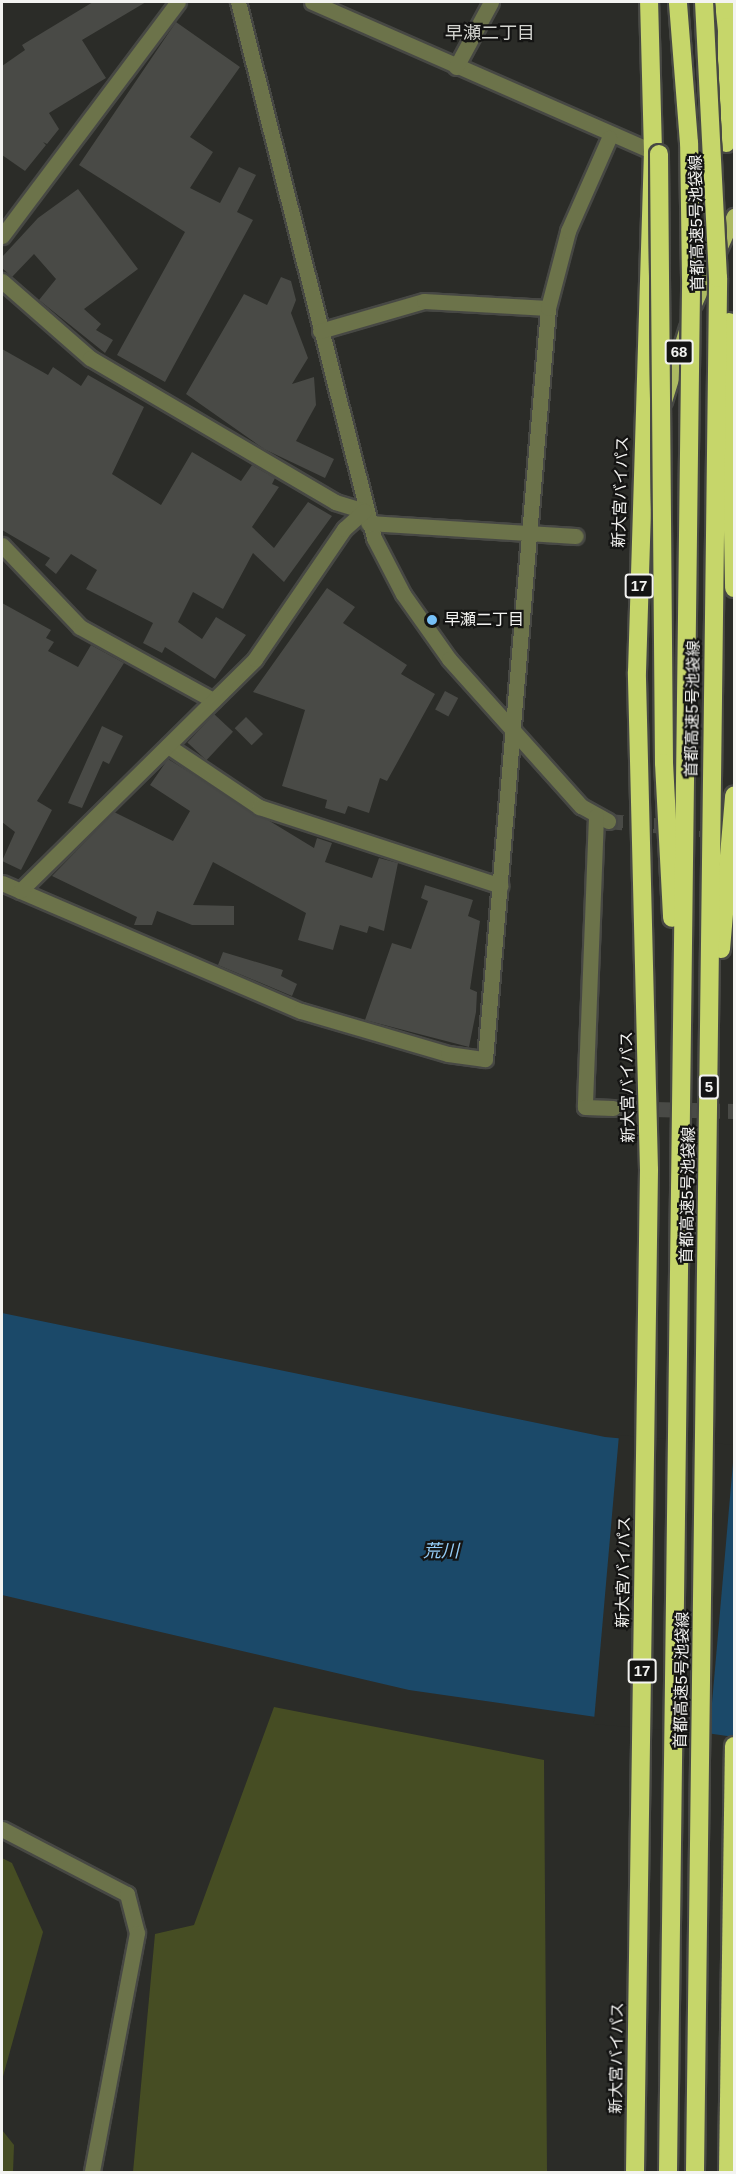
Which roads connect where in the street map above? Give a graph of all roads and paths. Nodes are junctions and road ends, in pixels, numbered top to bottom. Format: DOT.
graph roads {
  1 [pos="178,2"];
  2 [pos="238,2"];
  3 [pos="312,2"];
  4 [pos="491,2"];
  5 [pos="649,2"];
  6 [pos="678,2"];
  7 [pos="704,2"];
  8 [pos="724,2"];
  9 [pos="727,27"];
  10 [pos="456,68"];
  11 [pos="735,84"];
  12 [pos="609,138"];
  13 [pos="656,153"];
  14 [pos="735,216"];
  15 [pos="2,236"];
  16 [pos="2,281"];
  17 [pos="548,308"];
  18 [pos="320,332"];
  19 [pos="640,494"];
  20 [pos="366,517"];
  21 [pos="530,533"];
  22 [pos="576,536"];
  23 [pos="2,545"];
  24 [pos="735,588"];
  25 [pos="213,700"];
  26 [pos="512,729"];
  27 [pos="168,746"];
  28 [pos="735,796"];
  29 [pos="2,883"];
  30 [pos="500,886"];
  31 [pos="20,891"];
  32 [pos="709,1092"];
  33 [pos="681,1094"];
  34 [pos="613,1108"];
  35 [pos="735,1746"];
  36 [pos="2,1829"];
  37 [pos="92,2172"];
  38 [pos="635,2172"];
  39 [pos="668,2172"];
  40 [pos="695,2172"];
  41 [pos="728,2172"];
  1 -- 15 [label="street"];
  2 -- 18 [label="street"];
  3 -- 10 [label="street"];
  4 -- 10 [label="street"];
  5 -- 13 [label="highway"];
  6 -- 33 [label="highway, 首都高速5号池袋線 / 5, bridge"];
  7 -- 32 [label="highway, 首都高速5号池袋線 / 5, bridge"];
  8 -- 9 [label="highway"];
  9 -- 11 [label="highway"];
  9 -- 24 [label="highway, bridge"];
  10 -- 12 [label="street"];
  12 -- 13 [label="street"];
  12 -- 17 [label="street"];
  13 -- 19 [label="highway, 新大宮バイパス / 17"];
  13 -- 33 [label="highway, bridge"];
  14 -- 19 [label="main road, 68"];
  16 -- 20 [label="street"];
  17 -- 18 [label="street"];
  17 -- 21 [label="street"];
  18 -- 20 [label="street"];
  19 -- 38 [label="highway, 新大宮バイパス / 17"];
  20 -- 21 [label="street"];
  20 -- 25 [label="street"];
  20 -- 26 [label="street"];
  21 -- 22 [label="street"];
  21 -- 26 [label="street"];
  23 -- 25 [label="street"];
  25 -- 27 [label="street"];
  26 -- 30 [label="street"];
  26 -- 34 [label="street"];
  27 -- 30 [label="street"];
  27 -- 31 [label="street"];
  28 -- 32 [label="highway, bridge"];
  29 -- 31 [label="street"];
  30 -- 31 [label="street"];
  32 -- 40 [label="highway, 首都高速5号池袋線 / 5, bridge"];
  33 -- 39 [label="highway, 首都高速5号池袋線 / 5, bridge"];
  35 -- 41 [label="highway"];
  36 -- 37 [label="street"];
}
